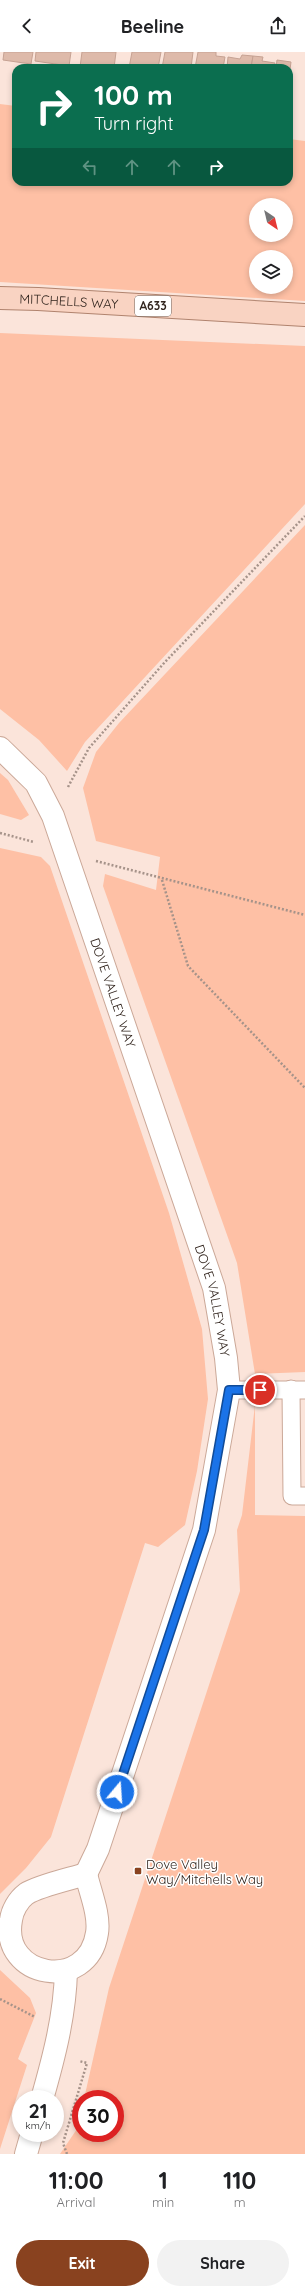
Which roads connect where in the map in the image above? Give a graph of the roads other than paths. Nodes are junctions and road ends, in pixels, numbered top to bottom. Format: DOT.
graph roads {
  1 [pos="0,298"];
  2 [pos="305,315"];
  3 [pos="0,748"];
  4 [pos="229,1390"];
  5 [pos="298,1390"];
  6 [pos="305,1496"];
  7 [pos="86,1874"];
  8 [pos="66,1971"];
  9 [pos="44,2090"];
  10 [pos="29,2142"];
  11 [pos="26,2154"];
  1 -- 2 [label="main road, MITCHELLS WAY / A633"];
  3 -- 4 [label="street, DOVE VALLEY WAY"];
  4 -- 5 [label="lane"];
  4 -- 7 [label="street, DOVE VALLEY WAY"];
  5 -- 6 [label="lane"];
  7 -- 8 [label="street"];
  7 -- 8 [label="street"];
  8 -- 9 [label="street"];
  10 -- 11 [label="street"];
}
